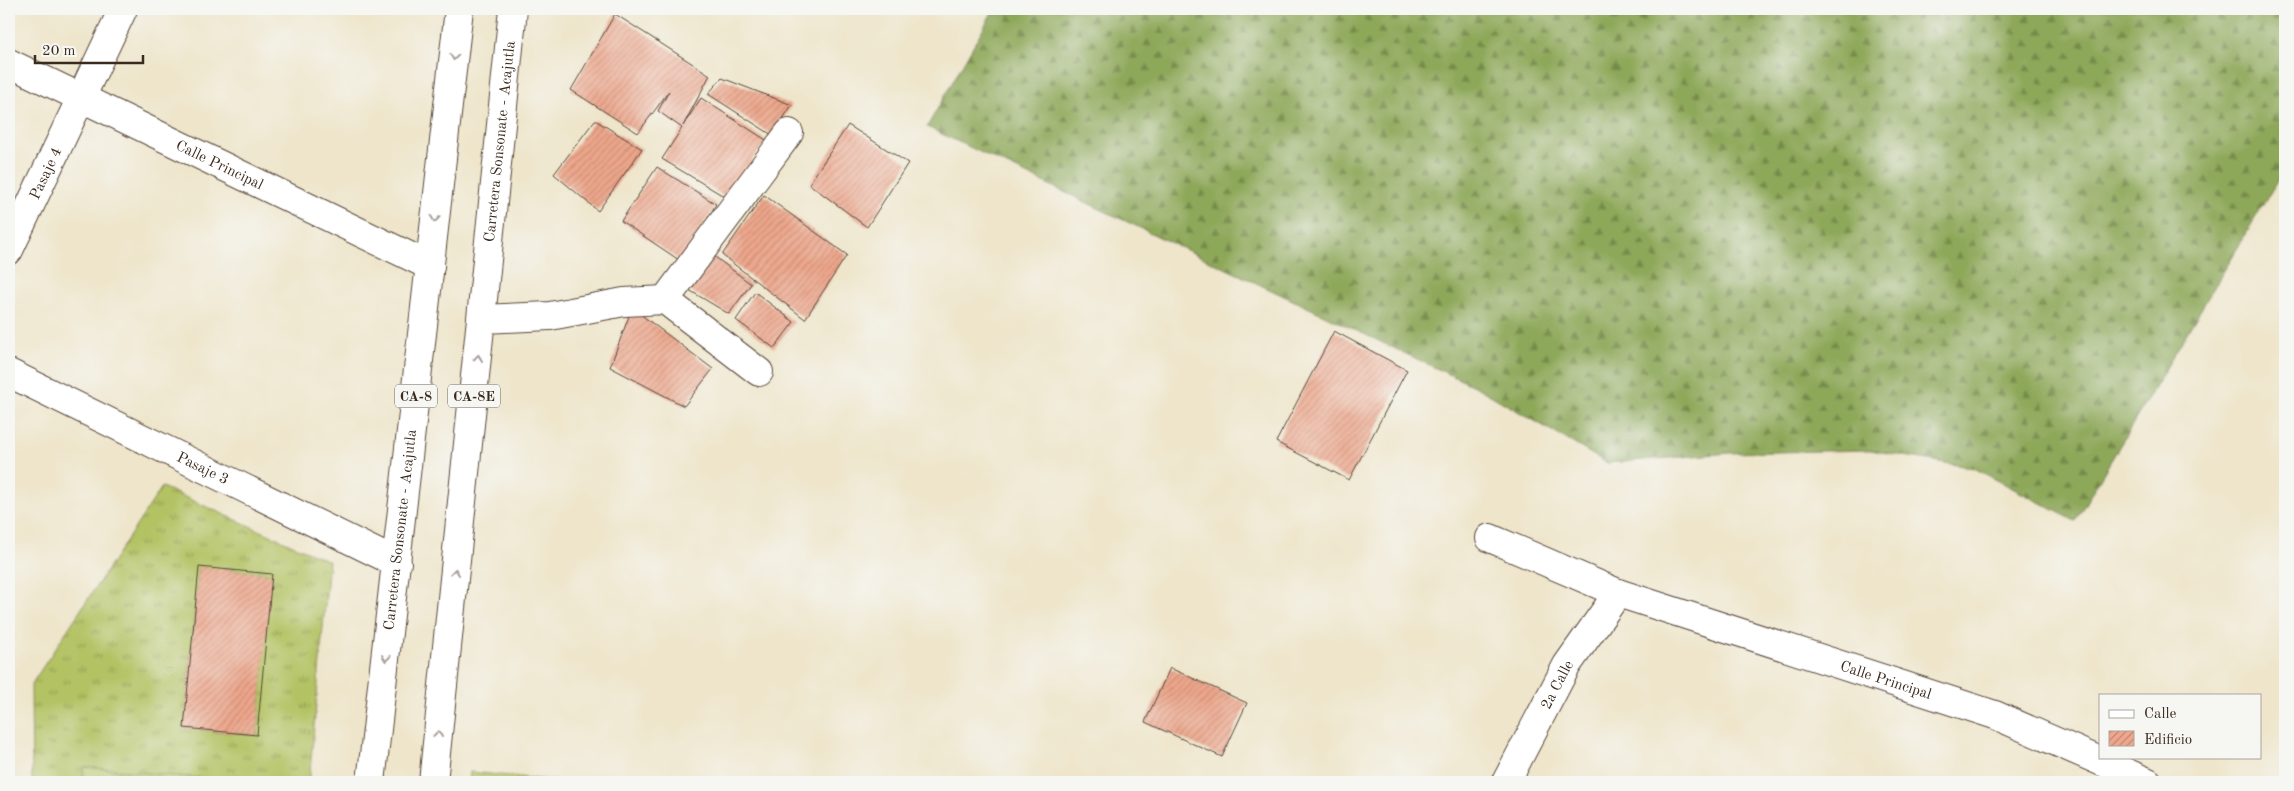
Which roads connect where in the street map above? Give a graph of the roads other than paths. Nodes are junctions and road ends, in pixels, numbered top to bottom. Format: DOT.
graph roads {
  1 [pos="123,9"];
  2 [pos="460,9"];
  3 [pos="513,9"];
  4 [pos="9,63"];
  5 [pos="81,98"];
  6 [pos="789,133"];
  7 [pos="9,250"];
  8 [pos="430,266"];
  9 [pos="665,300"];
  10 [pos="482,320"];
  11 [pos="759,372"];
  12 [pos="9,373"];
  13 [pos="1490,538"];
  14 [pos="397,563"];
  15 [pos="1618,593"];
  16 [pos="2095,772"];
  17 [pos="371,782"];
  18 [pos="433,782"];
  19 [pos="1506,782"];
  20 [pos="2148,782"];
  1 -- 5 [label="main road, Pasaje 4"];
  2 -- 8 [label="main road, Carretera Sonsonate - Acajutla / CA-8, one-way"];
  3 -- 10 [label="main road, Carretera Sonsonate - Acajutla / CA-8E"];
  4 -- 5 [label="main road, Calle Principal"];
  5 -- 7 [label="main road, Pasaje 4"];
  5 -- 8 [label="main road, Calle Principal"];
  6 -- 9 [label="main road"];
  8 -- 14 [label="main road, Carretera Sonsonate - Acajutla / CA-8"];
  9 -- 10 [label="main road"];
  9 -- 11 [label="main road"];
  18 -- 10 [label="main road, Carretera Sonsonate - Acajutla / CA-8E, one-way"];
  12 -- 14 [label="main road, Pasaje 3"];
  13 -- 15 [label="main road, Calle Principal"];
  14 -- 17 [label="main road, Carretera Sonsonate - Acajutla / CA-8, one-way"];
  15 -- 16 [label="main road, Calle Principal"];
  15 -- 19 [label="main road, 2a Calle"];
  16 -- 20 [label="main road, Calle Principal"];
}
